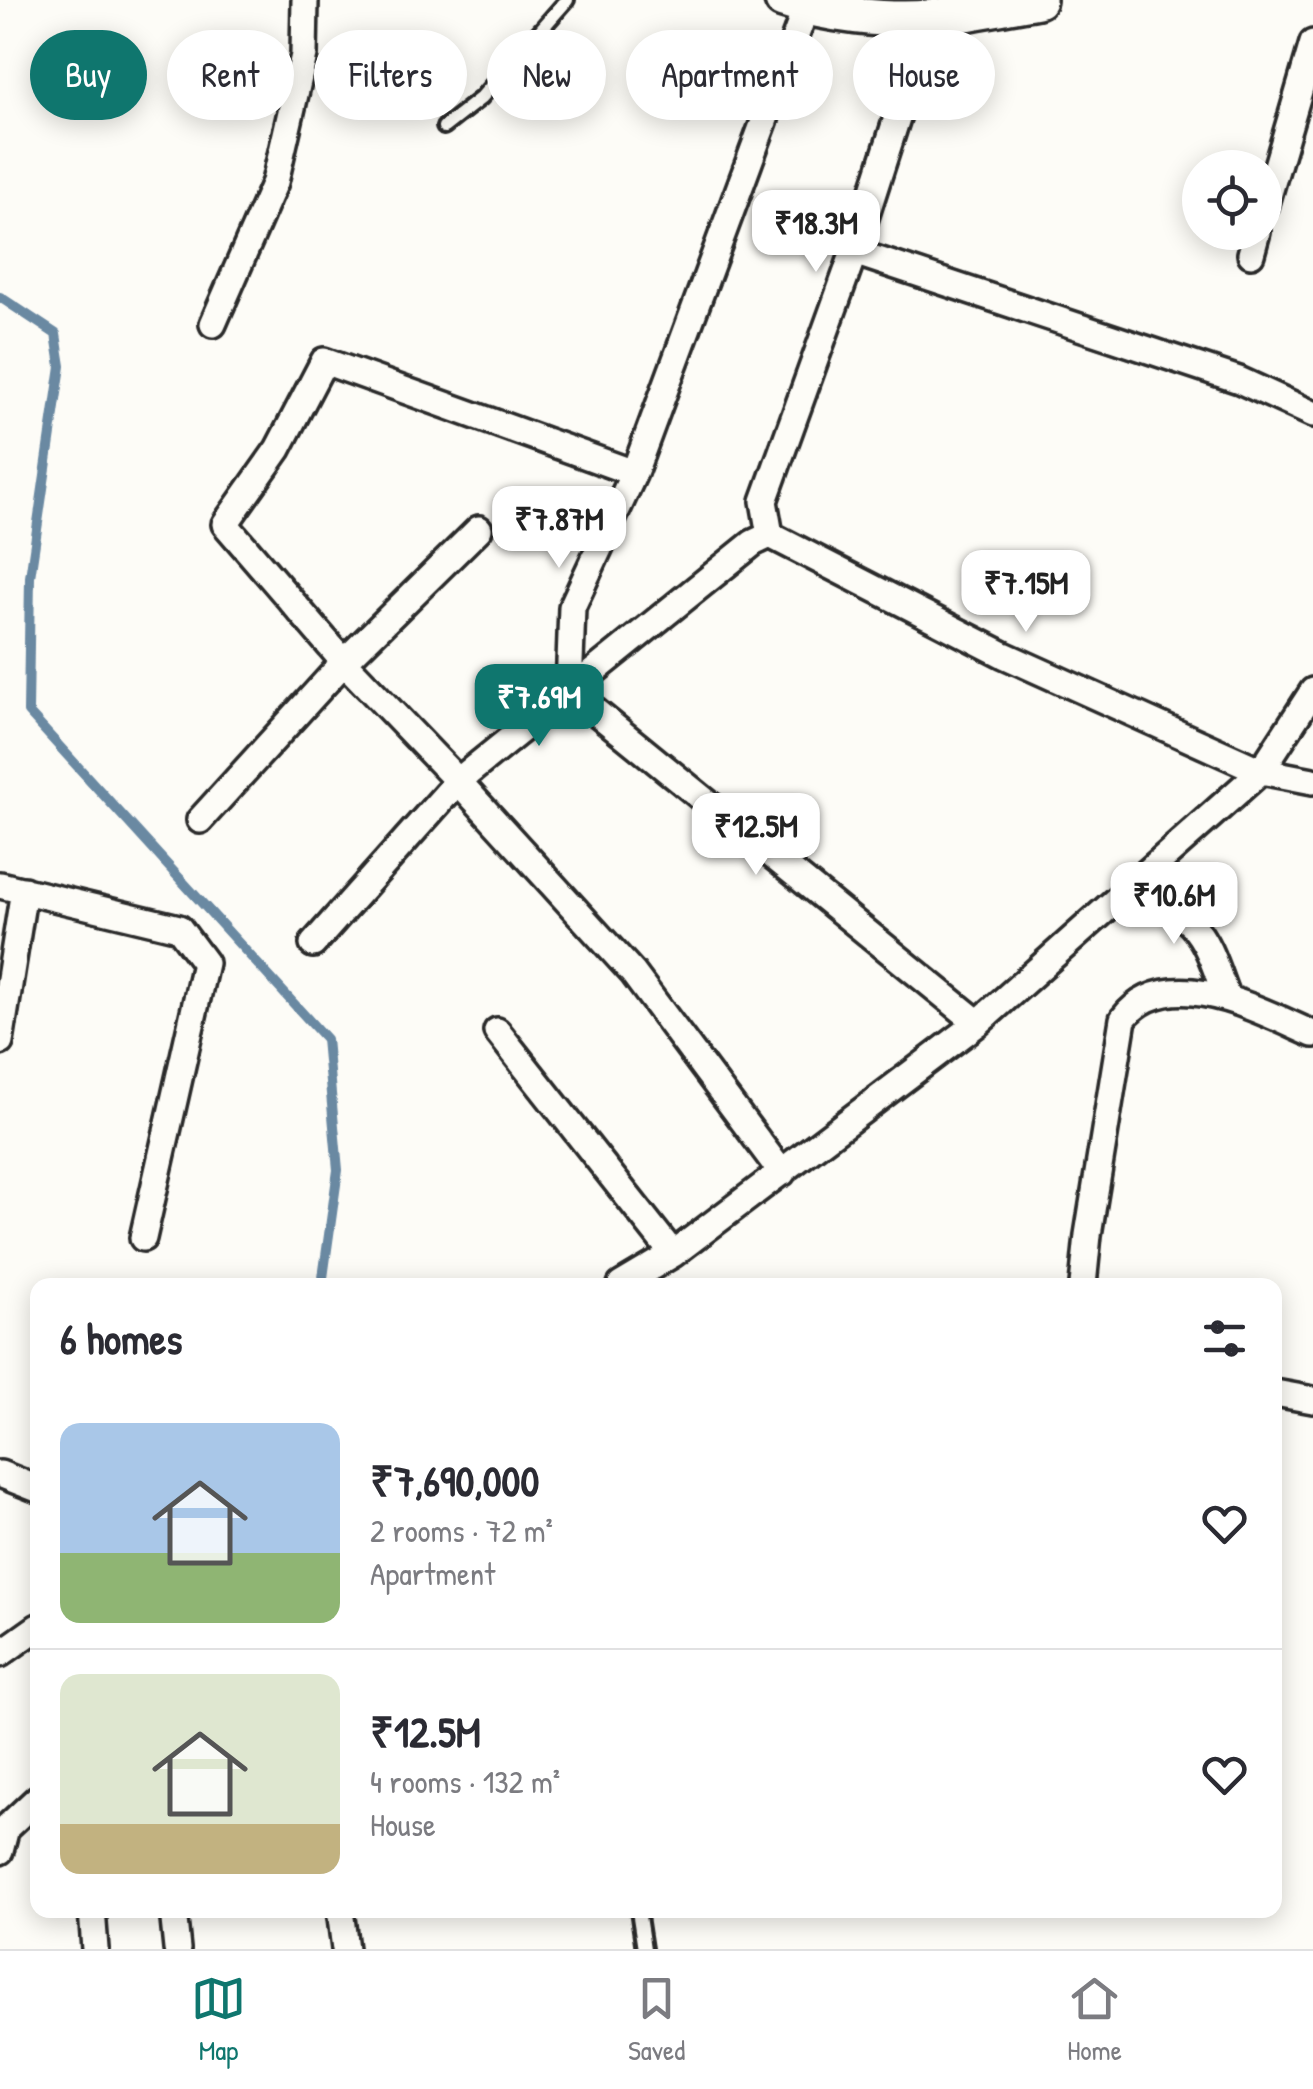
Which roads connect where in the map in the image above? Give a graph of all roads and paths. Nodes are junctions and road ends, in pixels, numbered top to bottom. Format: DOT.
graph roads {
  1 [pos="304,0"];
  2 [pos="566,0"];
  3 [pos="1038,0"];
  4 [pos="795,4"];
  5 [pos="929,18"];
  6 [pos="1313,43"];
  7 [pos="444,127"];
  8 [pos="1281,150"];
  9 [pos="854,252"];
  10 [pos="213,324"];
  11 [pos="1313,414"];
  12 [pos="634,473"];
  13 [pos="480,529"];
  14 [pos="770,535"];
  15 [pos="344,662"];
  16 [pos="569,690"];
  17 [pos="1313,690"];
  18 [pos="1261,772"];
  19 [pos="458,780"];
  20 [pos="1313,781"];
  21 [pos="200,820"];
  22 [pos="12,887"];
  23 [pos="1129,889"];
  24 [pos="314,944"];
  25 [pos="1227,998"];
  26 [pos="978,1023"];
  27 [pos="498,1032"];
  28 [pos="1313,1034"];
  29 [pos="0,1042"];
  30 [pos="782,1173"];
  31 [pos="144,1238"];
  32 [pos="673,1254"];
  33 [pos="633,1278"];
  34 [pos="1084,1278"];
  35 [pos="1282,1394"];
  36 [pos="1313,1400"];
  37 [pos="0,1474"];
  38 [pos="30,1486"];
  39 [pos="30,1633"];
  40 [pos="0,1654"];
  41 [pos="30,1806"];
  42 [pos="0,1851"];
  43 [pos="93,1918"];
  44 [pos="175,1918"];
  45 [pos="341,1918"];
  46 [pos="639,1918"];
  47 [pos="95,1949"];
  48 [pos="178,1949"];
  49 [pos="345,1949"];
  50 [pos="644,1949"];
  1 -- 10 [label="street"];
  2 -- 7 [label="lane"];
  3 -- 5 [label="main road"];
  4 -- 5 [label="main road"];
  4 -- 12 [label="street"];
  5 -- 9 [label="street"];
  6 -- 8 [label="street"];
  9 -- 11 [label="street"];
  9 -- 14 [label="street"];
  12 -- 15 [label="street"];
  12 -- 16 [label="street"];
  13 -- 15 [label="street"];
  14 -- 16 [label="street"];
  14 -- 18 [label="street"];
  15 -- 19 [label="street"];
  15 -- 21 [label="street"];
  16 -- 19 [label="street"];
  16 -- 26 [label="street"];
  17 -- 18 [label="street"];
  18 -- 20 [label="street"];
  18 -- 23 [label="street"];
  19 -- 24 [label="street"];
  19 -- 30 [label="street"];
  22 -- 29 [label="street"];
  22 -- 31 [label="street"];
  23 -- 25 [label="street"];
  23 -- 26 [label="street"];
  25 -- 28 [label="street"];
  25 -- 34 [label="street"];
  26 -- 30 [label="street"];
  27 -- 32 [label="street"];
  30 -- 32 [label="street"];
  32 -- 33 [label="street"];
  35 -- 36 [label="street"];
  37 -- 38 [label="street"];
  39 -- 40 [label="street"];
  41 -- 42 [label="street"];
  43 -- 47 [label="street"];
  44 -- 48 [label="street"];
  45 -- 49 [label="street"];
  46 -- 50 [label="lane"];
}
